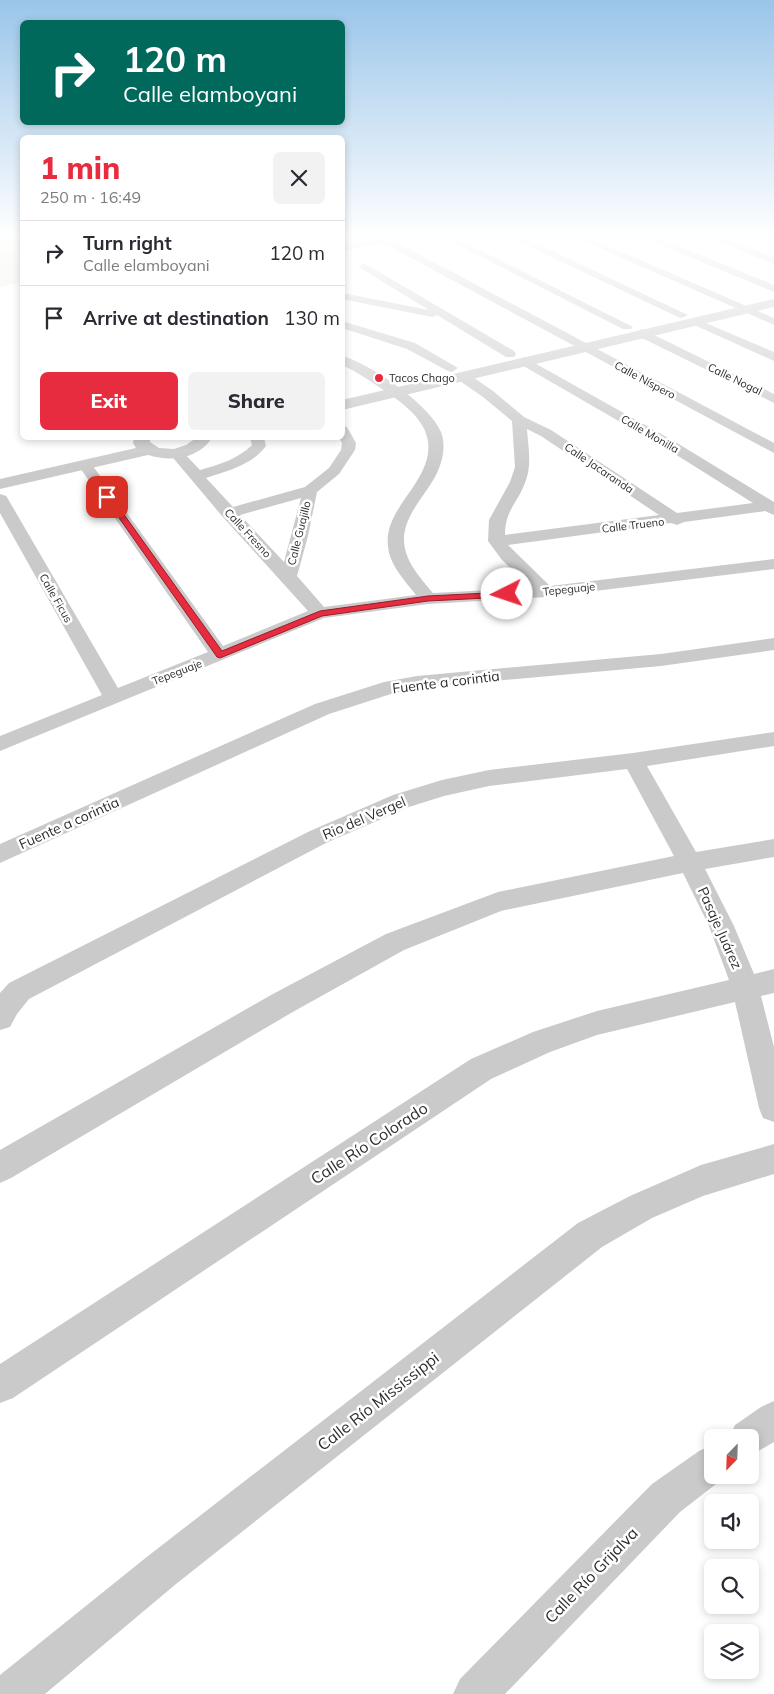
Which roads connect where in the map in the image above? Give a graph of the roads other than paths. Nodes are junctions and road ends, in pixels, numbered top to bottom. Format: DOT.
graph roads {
  1 [pos="431,314"];
  2 [pos="441,314"];
  3 [pos="521,314"];
  4 [pos="601,314"];
  5 [pos="679,314"];
  6 [pos="704,314"];
  7 [pos="756,314"];
  8 [pos="446,317"];
  9 [pos="688,318"];
  10 [pos="774,322"];
  11 [pos="345,325"];
  12 [pos="627,327"];
  13 [pos="642,333"];
  14 [pos="576,344"];
  15 [pos="510,354"];
  16 [pos="774,357"];
  17 [pos="345,361"];
  18 [pos="524,361"];
  19 [pos="457,372"];
  20 [pos="390,388"];
  21 [pos="345,394"];
  22 [pos="774,399"];
  23 [pos="345,404"];
  24 [pos="519,420"];
  25 [pos="345,436"];
  26 [pos="203,440"];
  27 [pos="258,440"];
  28 [pos="144,442"];
  29 [pos="774,449"];
  30 [pos="176,453"];
  31 [pos="85,465"];
  32 [pos="0,470"];
  33 [pos="196,476"];
  34 [pos="0,484"];
  35 [pos="310,490"];
  36 [pos="0,499"];
  37 [pos="771,508"];
  38 [pos="228,512"];
  39 [pos="677,520"];
  40 [pos="496,541"];
  41 [pos="774,564"];
  42 [pos="288,576"];
  43 [pos="546,592"];
  44 [pos="428,599"];
  45 [pos="320,613"];
  46 [pos="774,644"];
  47 [pos="220,655"];
  48 [pos="113,697"];
  49 [pos="774,739"];
  50 [pos="0,744"];
  51 [pos="633,761"];
  52 [pos="774,848"];
  53 [pos="0,854"];
  54 [pos="690,862"];
  55 [pos="774,981"];
  56 [pos="744,986"];
  57 [pos="0,1018"];
  58 [pos="774,1108"];
  59 [pos="774,1159"];
  60 [pos="0,1166"];
  61 [pos="0,1385"];
  62 [pos="774,1420"];
  63 [pos="759,1430"];
  64 [pos="704,1470"];
  65 [pos="11,1694"];
  66 [pos="475,1694"];
  1 -- 8 [label="street"];
  2 -- 8 [label="street"];
  3 -- 14 [label="street, Calle Níspero"];
  4 -- 12 [label="street"];
  5 -- 9 [label="street"];
  6 -- 9 [label="street"];
  7 -- 10 [label="street"];
  8 -- 15 [label="street"];
  9 -- 12 [label="street"];
  9 -- 13 [label="street"];
  9 -- 16 [label="street"];
  11 -- 19 [label="street, Calle Jacaranda"];
  12 -- 14 [label="street"];
  13 -- 14 [label="street"];
  13 -- 22 [label="street, Calle Nogal"];
  14 -- 15 [label="street"];
  14 -- 18 [label="street"];
  14 -- 29 [label="street, Calle Níspero"];
  15 -- 19 [label="street"];
  17 -- 20 [label="street"];
  18 -- 19 [label="street"];
  18 -- 37 [label="street, Calle Monilla"];
  19 -- 20 [label="street"];
  19 -- 24 [label="street, Calle Jacaranda"];
  20 -- 21 [label="street"];
  20 -- 23 [label="street"];
  20 -- 44 [label="street"];
  24 -- 39 [label="street, Calle Jacaranda"];
  24 -- 40 [label="street"];
  25 -- 35 [label="street, Calle Guajillo"];
  26 -- 30 [label="street"];
  27 -- 33 [label="street"];
  28 -- 30 [label="street"];
  28 -- 31 [label="street"];
  28 -- 32 [label="street"];
  30 -- 33 [label="street, Calle Fresno"];
  31 -- 34 [label="street"];
  31 -- 47 [label="street"];
  33 -- 38 [label="street, Calle Fresno"];
  35 -- 38 [label="street, Calle Guajillo"];
  35 -- 42 [label="street, Calle Guajillo"];
  36 -- 48 [label="street, Calle Ficus"];
  37 -- 39 [label="street, Calle Trueno"];
  38 -- 42 [label="street, Calle Fresno"];
  39 -- 40 [label="street, Calle Trueno"];
  40 -- 43 [label="street"];
  41 -- 43 [label="street, Tepeguaje"];
  42 -- 45 [label="street, Calle Fresno"];
  43 -- 44 [label="street, Tepeguaje"];
  44 -- 45 [label="street, Tepeguaje"];
  45 -- 47 [label="street, Tepeguaje"];
  46 -- 53 [label="street, Fuente a corintia"];
  47 -- 48 [label="street, Tepeguaje"];
  48 -- 50 [label="street, Tepeguaje"];
  49 -- 51 [label="street, Rio del Vergel"];
  51 -- 54 [label="street, Pasaje Juárez"];
  51 -- 57 [label="street, Rio del Vergel"];
  52 -- 54 [label="street"];
  54 -- 56 [label="street, Pasaje Juárez"];
  54 -- 60 [label="street"];
  55 -- 56 [label="street, Calle Río Colorado"];
  56 -- 58 [label="street, Pasaje Juárez"];
  56 -- 61 [label="street, Calle Río Colorado"];
  59 -- 65 [label="street, Calle Río Mississippi"];
  62 -- 63 [label="street"];
  64 -- 66 [label="street, Calle Río Grijalva"];
}
